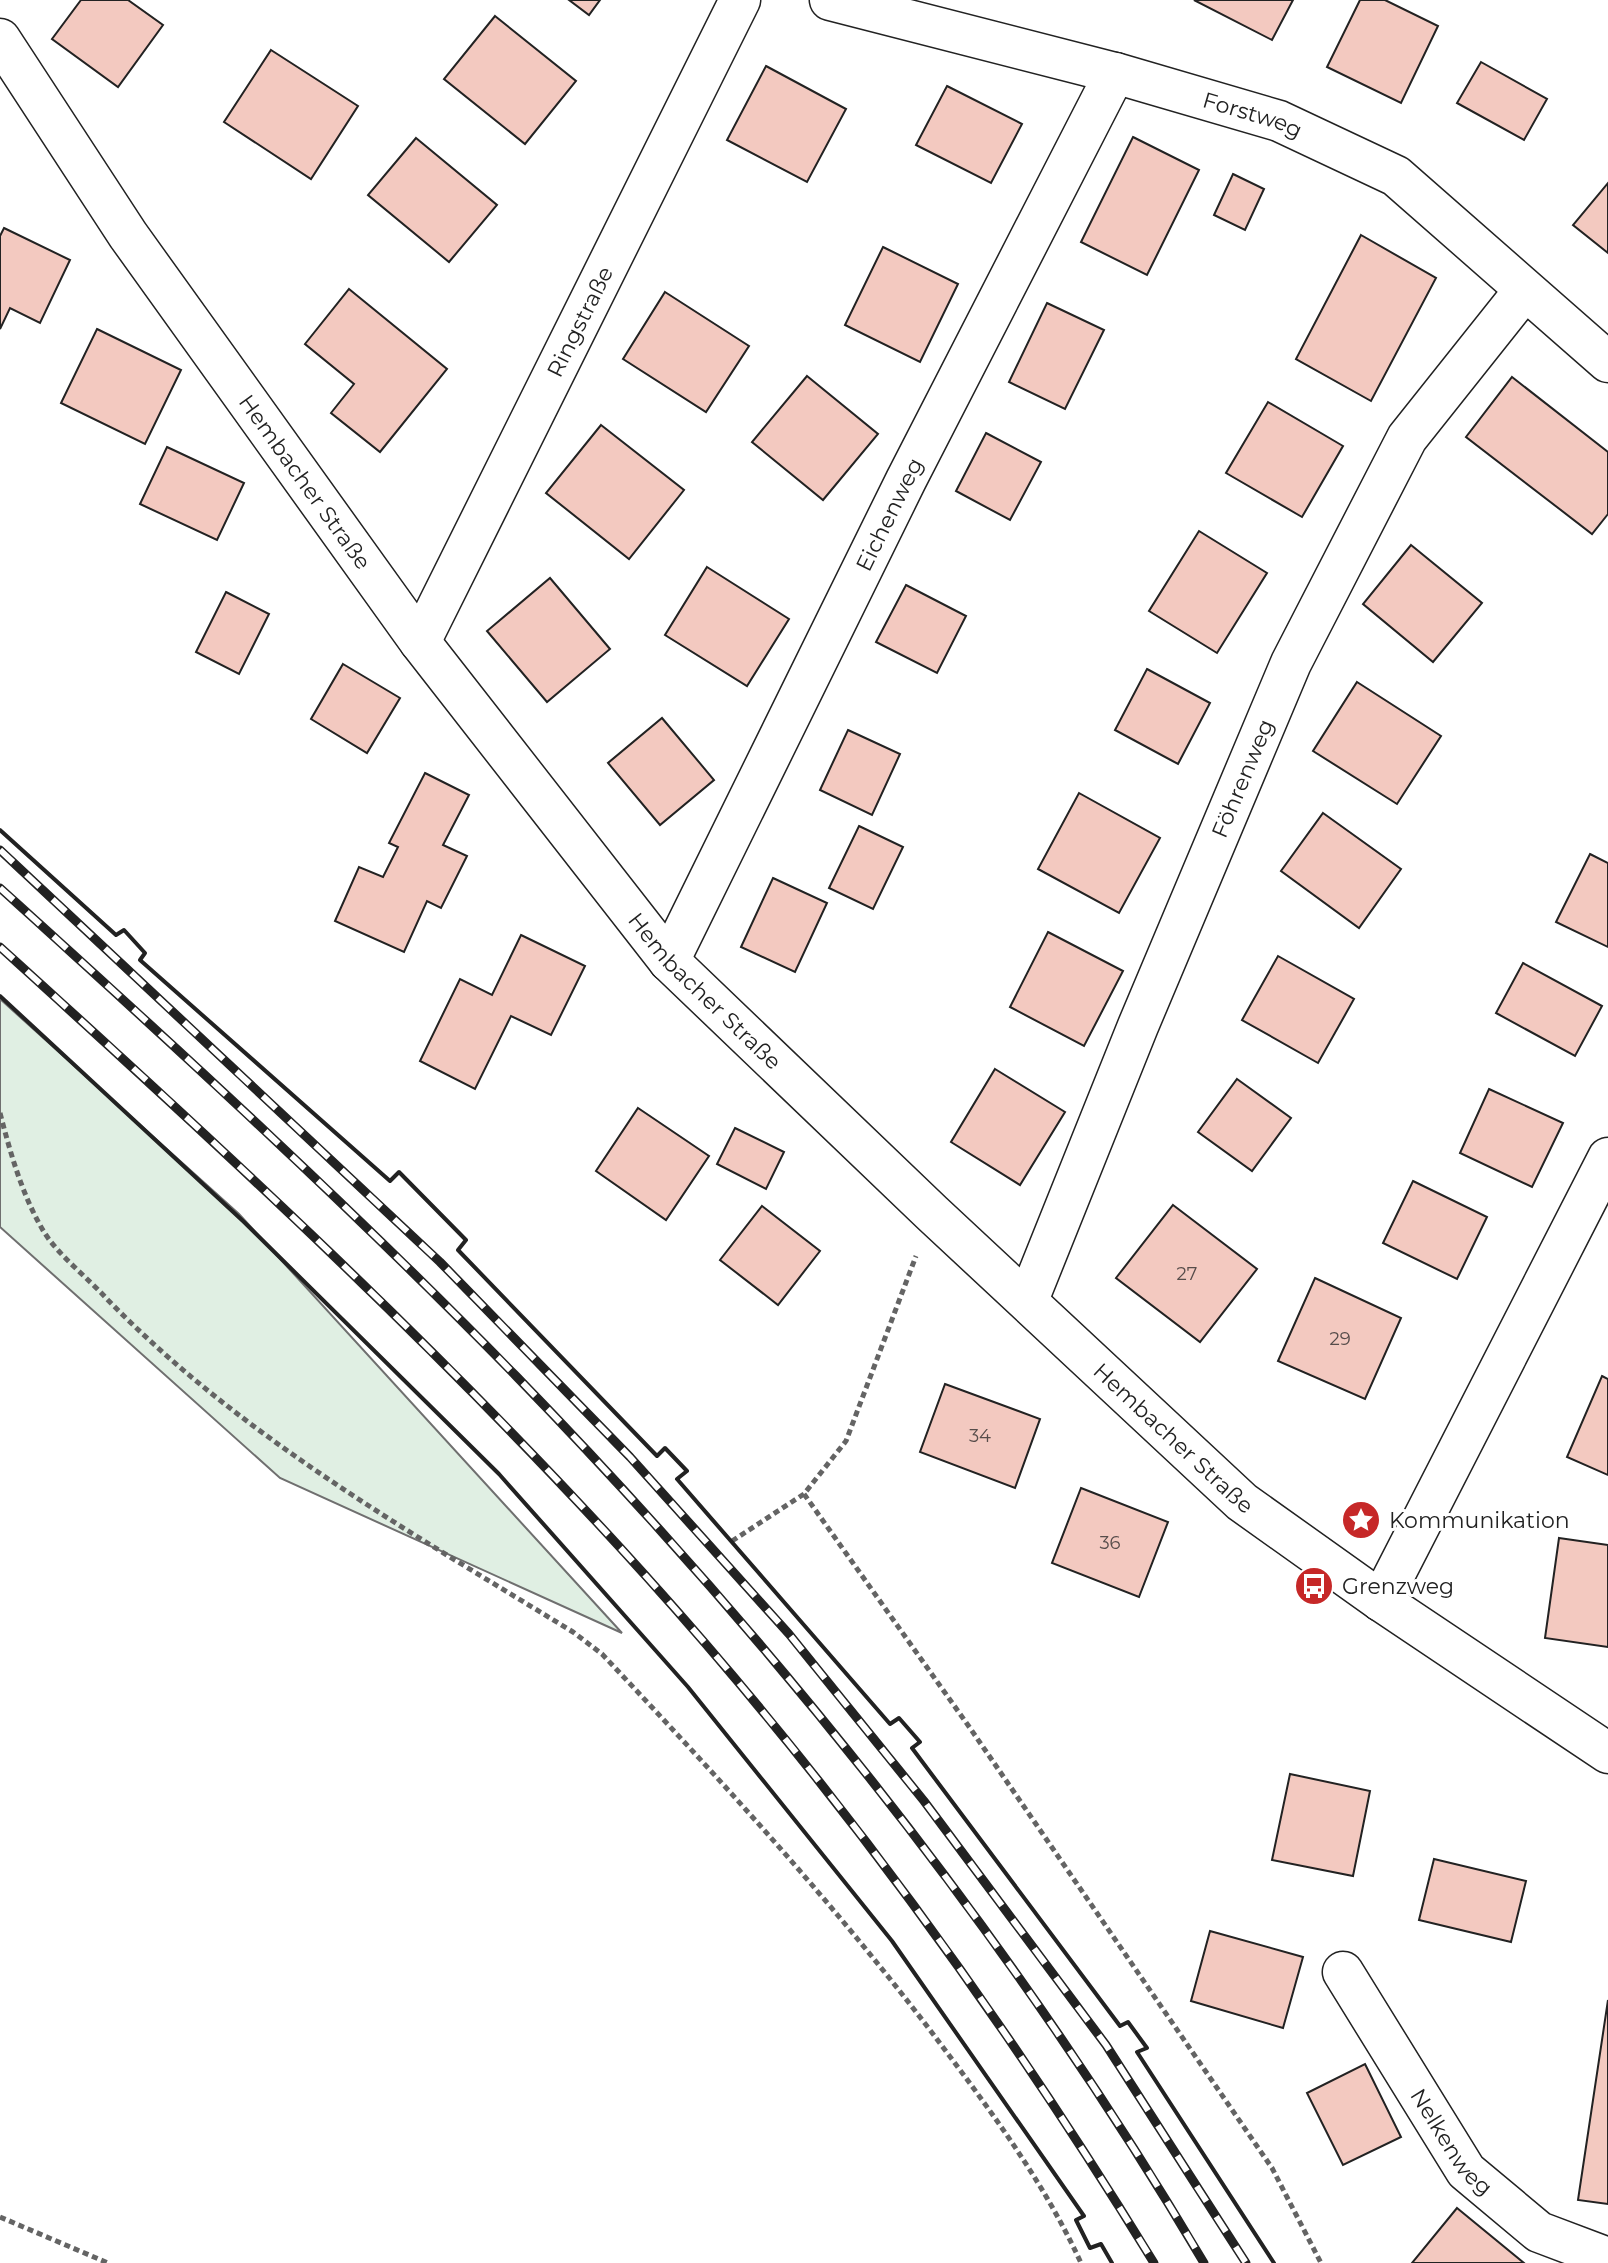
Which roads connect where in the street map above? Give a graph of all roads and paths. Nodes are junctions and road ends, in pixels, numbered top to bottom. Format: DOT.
graph roads {
  1 [pos="740,0"];
  2 [pos="830,0"];
  3 [pos="0,39"];
  4 [pos="1115,73"];
  5 [pos="1524,291"];
  6 [pos="1608,362"];
  7 [pos="420,642"];
  8 [pos="669,961"];
  9 [pos="0,1113"];
  10 [pos="1608,1158"];
  11 [pos="932,1213"];
  12 [pos="1028,1300"];
  13 [pos="804,1494"];
  14 [pos="732,1541"];
  15 [pos="1381,1601"];
  16 [pos="1608,1753"];
  17 [pos="1343,1972"];
  18 [pos="0,2217"];
  19 [pos="1608,2258"];
  20 [pos="108,2263"];
  21 [pos="1081,2263"];
  22 [pos="1321,2263"];
  1 -- 7 [label="street, Ringstraße"];
  2 -- 4 [label="street, Forstweg"];
  3 -- 7 [label="street, Hembacher Straße"];
  4 -- 5 [label="street, Forstweg"];
  4 -- 8 [label="street, Eichenweg"];
  5 -- 6 [label="street, Forstweg"];
  5 -- 12 [label="street, Föhrenweg"];
  7 -- 8 [label="street, Hembacher Straße"];
  8 -- 11 [label="street, Hembacher Straße"];
  9 -- 21 [label="path"];
  10 -- 15 [label="street"];
  11 -- 12 [label="street, Hembacher Straße"];
  11 -- 13 [label="path"];
  12 -- 15 [label="street, Hembacher Straße"];
  13 -- 14 [label="path"];
  13 -- 22 [label="path"];
  15 -- 16 [label="street, Hembacher Straße"];
  17 -- 19 [label="street, Nelkenweg"];
  18 -- 20 [label="path"];
}
